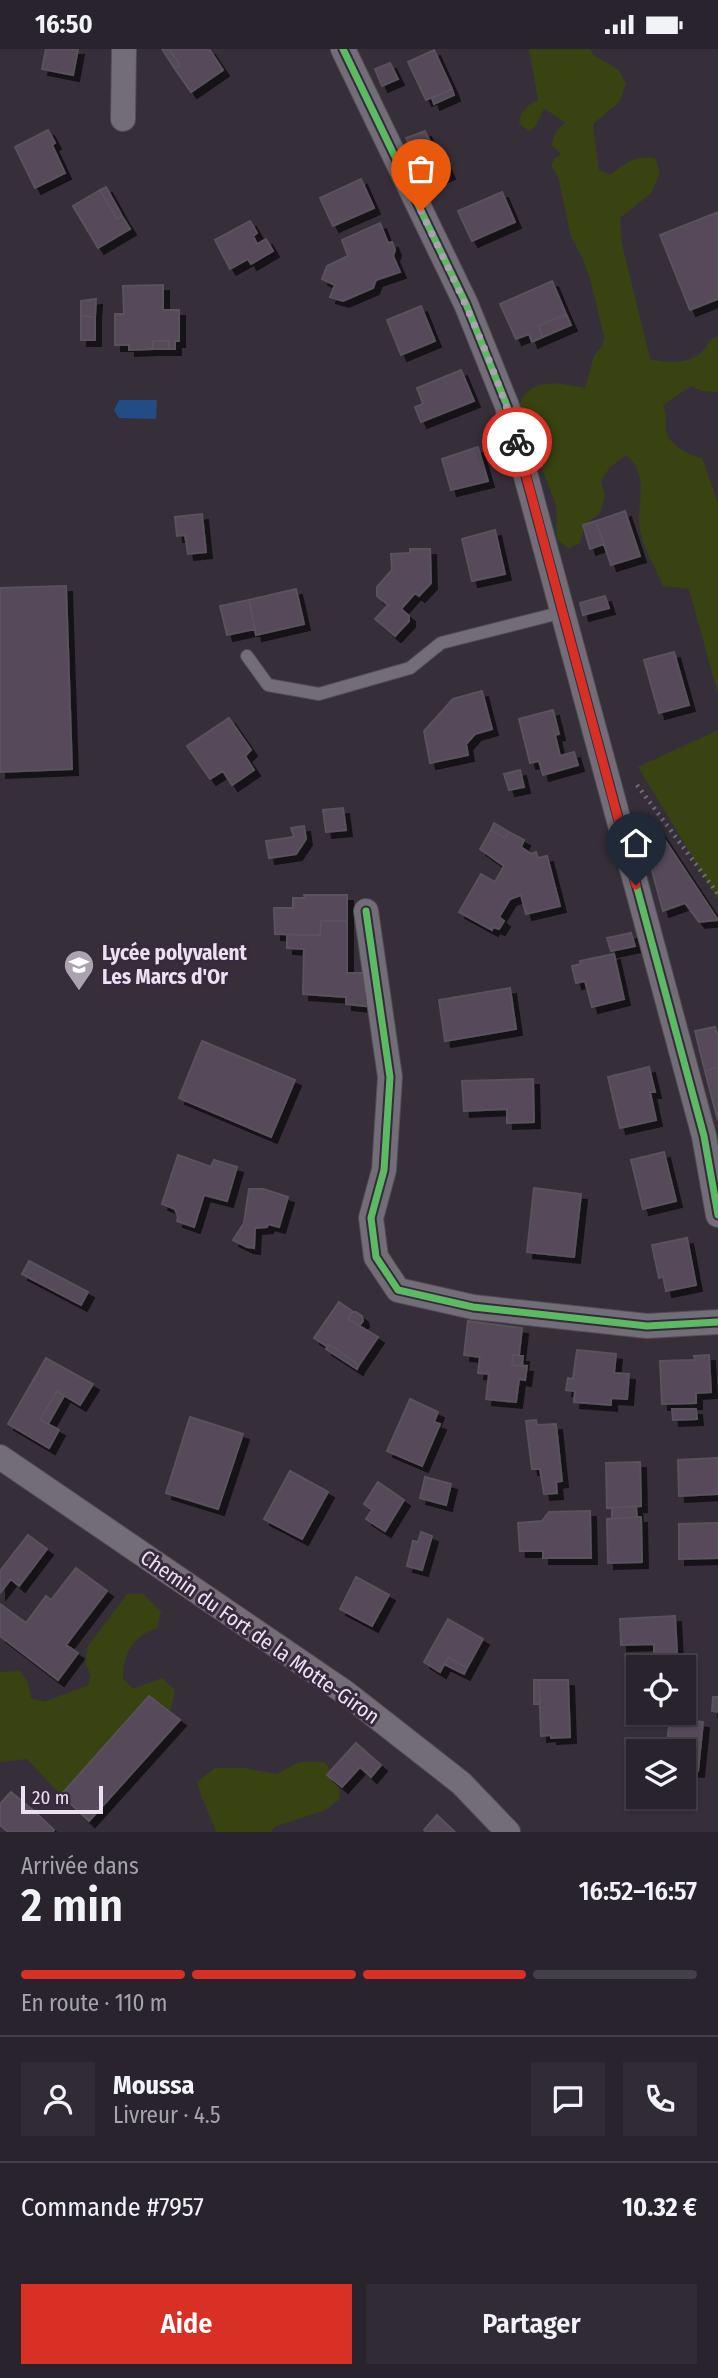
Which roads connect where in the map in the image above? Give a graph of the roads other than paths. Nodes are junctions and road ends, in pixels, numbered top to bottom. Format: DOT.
graph roads {
  1 [pos="124,49"];
  2 [pos="343,49"];
  3 [pos="123,119"];
  4 [pos="563,612"];
  5 [pos="247,656"];
  6 [pos="366,911"];
  7 [pos="718,1215"];
  8 [pos="718,1322"];
  9 [pos="0,1457"];
  10 [pos="508,1832"];
  1 -- 3 [label="street"];
  2 -- 4 [label="street"];
  4 -- 5 [label="lane"];
  4 -- 7 [label="street"];
  6 -- 8 [label="street"];
  9 -- 10 [label="street, Chemin du Fort de la Motte-Giron"];
}
